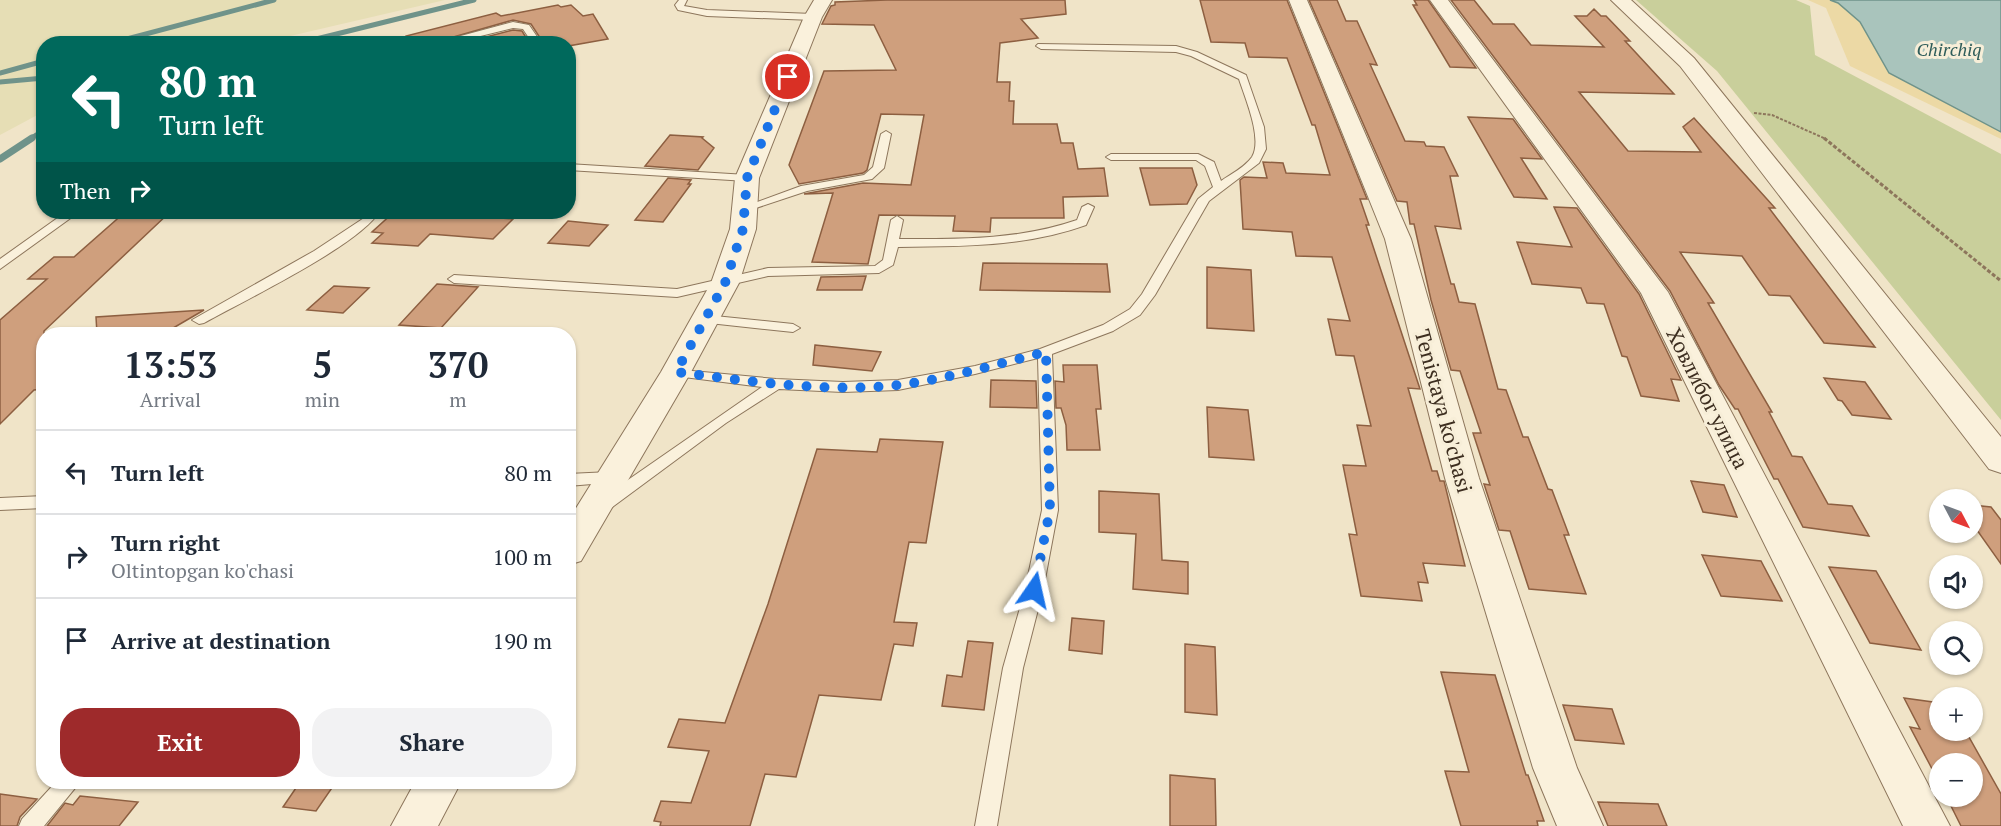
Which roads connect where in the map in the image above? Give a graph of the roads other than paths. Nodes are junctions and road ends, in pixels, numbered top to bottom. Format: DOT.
graph roads {
  1 [pos="682,0"];
  2 [pos="1298,0"];
  3 [pos="1438,0"];
  4 [pos="1620,0"];
  5 [pos="818,8"];
  6 [pos="471,36"];
  7 [pos="534,36"];
  8 [pos="1041,46"];
  9 [pos="886,134"];
  10 [pos="1111,158"];
  11 [pos="576,167"];
  12 [pos="747,178"];
  13 [pos="1218,187"];
  14 [pos="1088,207"];
  15 [pos="747,208"];
  16 [pos="63,219"];
  17 [pos="369,219"];
  18 [pos="897,220"];
  19 [pos="893,243"];
  20 [pos="0,265"];
  21 [pos="454,279"];
  22 [pos="725,283"];
  23 [pos="705,319"];
  24 [pos="199,320"];
  25 [pos="793,328"];
  26 [pos="1046,352"];
  27 [pos="676,372"];
  28 [pos="776,384"];
  29 [pos="2001,461"];
  30 [pos="610,478"];
  31 [pos="576,480"];
  32 [pos="36,502"];
  33 [pos="0,504"];
  34 [pos="588,516"];
  35 [pos="576,538"];
  36 [pos="63,789"];
  37 [pos="435,789"];
  38 [pos="30,826"];
  39 [pos="414,826"];
  40 [pos="986,826"];
  41 [pos="1580,826"];
  42 [pos="1927,826"];
  1 -- 5 [label="lane"];
  2 -- 41 [label="street, Tenistaya ko'chasi"];
  3 -- 42 [label="street, Ховлибог улица"];
  4 -- 29 [label="street"];
  5 -- 12 [label="street"];
  6 -- 7 [label="lane"];
  8 -- 13 [label="lane"];
  9 -- 15 [label="lane"];
  10 -- 13 [label="lane"];
  11 -- 12 [label="lane"];
  12 -- 15 [label="street"];
  13 -- 26 [label="lane"];
  14 -- 19 [label="lane"];
  15 -- 22 [label="street"];
  16 -- 20 [label="lane"];
  17 -- 24 [label="lane"];
  18 -- 19 [label="lane"];
  19 -- 22 [label="lane"];
  21 -- 22 [label="lane"];
  22 -- 23 [label="street"];
  23 -- 25 [label="lane"];
  23 -- 27 [label="street"];
  26 -- 28 [label="lane"];
  26 -- 40 [label="lane"];
  27 -- 28 [label="lane"];
  27 -- 30 [label="street"];
  28 -- 34 [label="lane"];
  30 -- 31 [label="lane"];
  30 -- 34 [label="street"];
  32 -- 33 [label="lane"];
  34 -- 35 [label="street"];
  36 -- 38 [label="lane"];
  37 -- 39 [label="street"];
}
